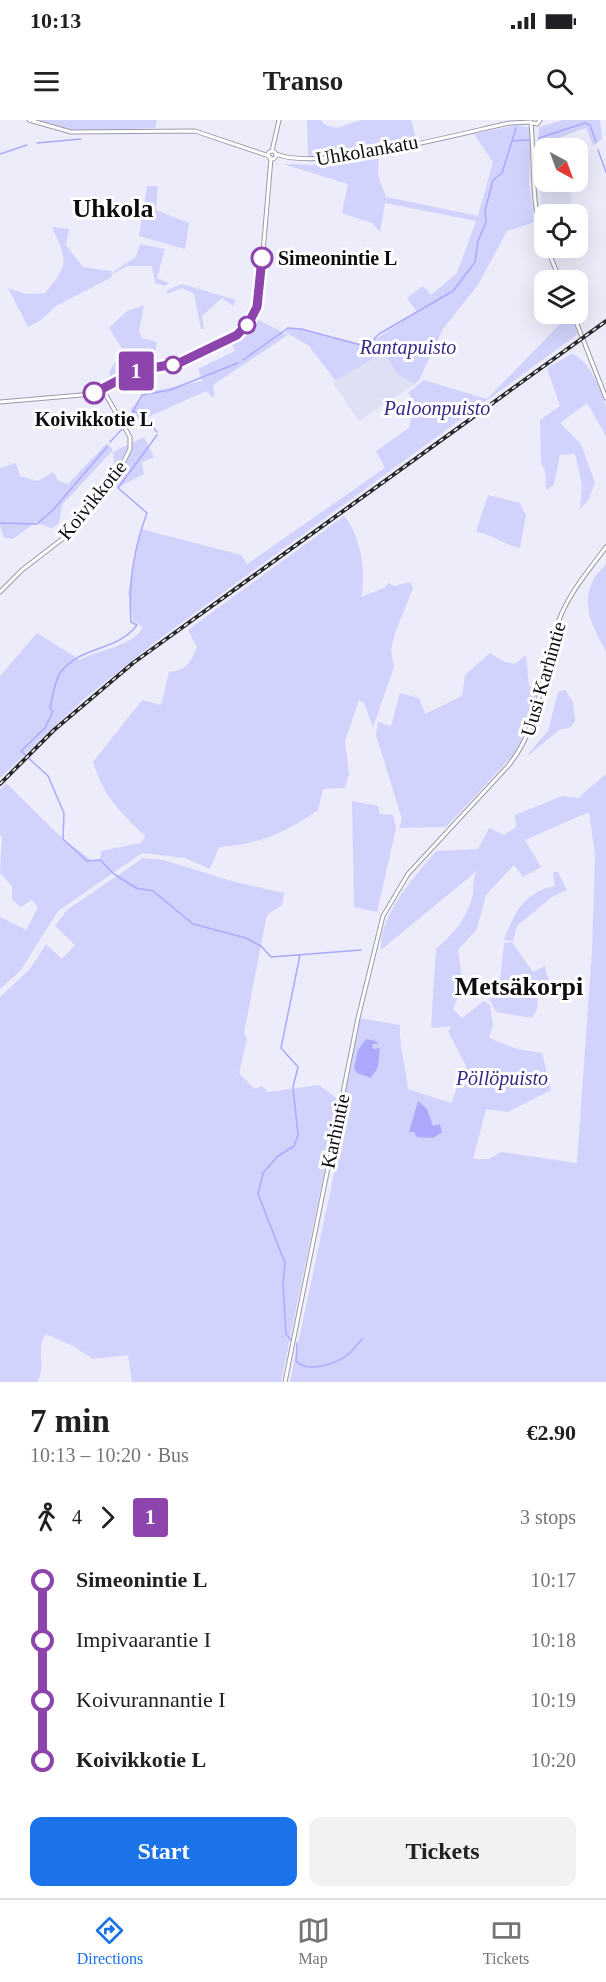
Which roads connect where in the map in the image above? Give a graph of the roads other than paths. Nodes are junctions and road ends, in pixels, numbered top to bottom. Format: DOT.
graph roads {
  1 [pos="29,120"];
  2 [pos="279,120"];
  3 [pos="545,120"];
  4 [pos="522,121"];
  5 [pos="531,122"];
  6 [pos="539,122"];
  7 [pos="532,137"];
  8 [pos="272,155"];
  9 [pos="536,204"];
  10 [pos="577,324"];
  11 [pos="102,390"];
  12 [pos="606,398"];
  13 [pos="0,402"];
  14 [pos="606,547"];
  15 [pos="0,592"];
  16 [pos="400,884"];
  17 [pos="285,1382"];
  1 -- 8 [label="street"];
  2 -- 8 [label="street"];
  3 -- 6 [label="street"];
  4 -- 5 [label="street, Uhkolankatu"];
  4 -- 8 [label="street, Uhkolankatu"];
  5 -- 6 [label="street, Uhkolankatu"];
  5 -- 7 [label="street"];
  6 -- 7 [label="street"];
  7 -- 9 [label="street"];
  8 -- 11 [label="street"];
  10 -- 12 [label="street"];
  11 -- 13 [label="street"];
  11 -- 15 [label="street, Koivikkotie"];
  14 -- 16 [label="street, Uusi Karhintie"];
  16 -- 17 [label="street, Karhintie"];
}
